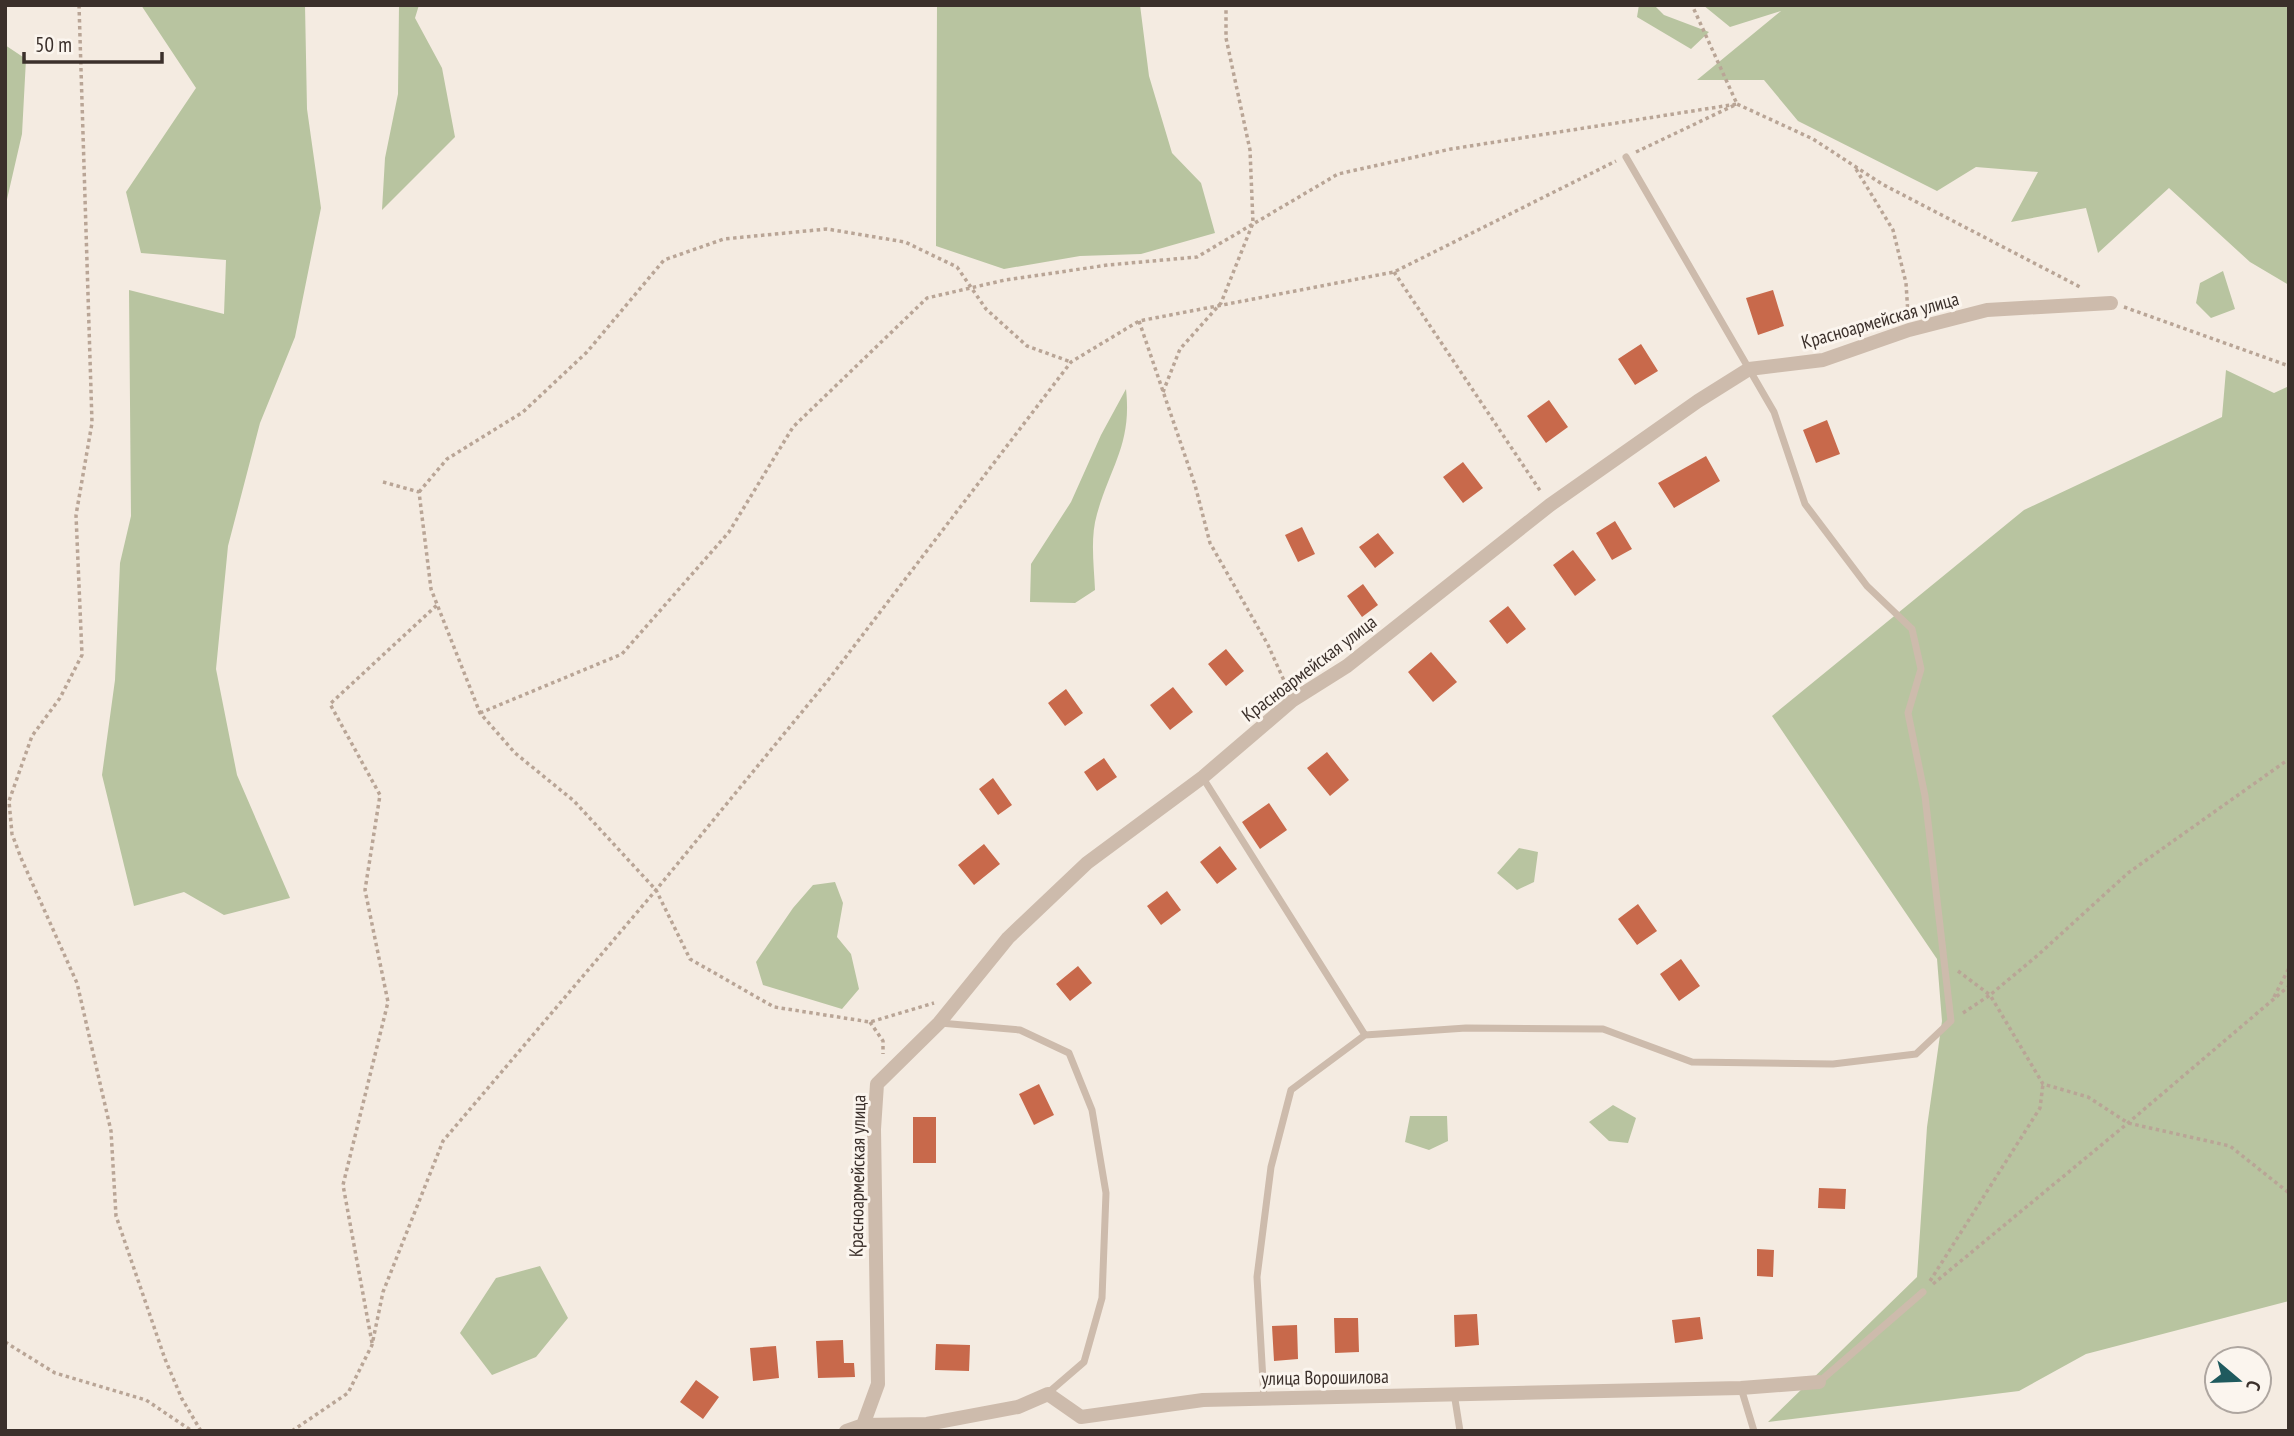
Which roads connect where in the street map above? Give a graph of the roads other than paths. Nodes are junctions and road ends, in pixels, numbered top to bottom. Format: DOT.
graph roads {
  1 [pos="1626,157"];
  2 [pos="2111,303"];
  3 [pos="1749,369"];
  4 [pos="1203,777"];
  5 [pos="939,1023"];
  6 [pos="1365,1035"];
  7 [pos="1923,1292"];
  8 [pos="1819,1382"];
  9 [pos="1741,1388"];
  10 [pos="1454,1393"];
  11 [pos="1048,1394"];
  12 [pos="1264,1398"];
  13 [pos="863,1425"];
  14 [pos="846,1431"];
  15 [pos="1460,1431"];
  16 [pos="1754,1431"];
  1 -- 3 [label="lane"];
  2 -- 3 [label="street, Красноармейская улица"];
  3 -- 4 [label="street, Красноармейская улица"];
  3 -- 6 [label="lane"];
  4 -- 5 [label="street, Красноармейская улица"];
  4 -- 6 [label="lane"];
  5 -- 11 [label="lane"];
  5 -- 13 [label="street, Красноармейская улица"];
  6 -- 12 [label="lane"];
  7 -- 8 [label="lane"];
  8 -- 9 [label="street, улица Ворошилова"];
  9 -- 10 [label="street, улица Ворошилова"];
  9 -- 16 [label="lane"];
  10 -- 12 [label="street, улица Ворошилова"];
  10 -- 15 [label="lane"];
  11 -- 12 [label="street, улица Ворошилова"];
  11 -- 13 [label="street"];
  13 -- 14 [label="street"];
}
